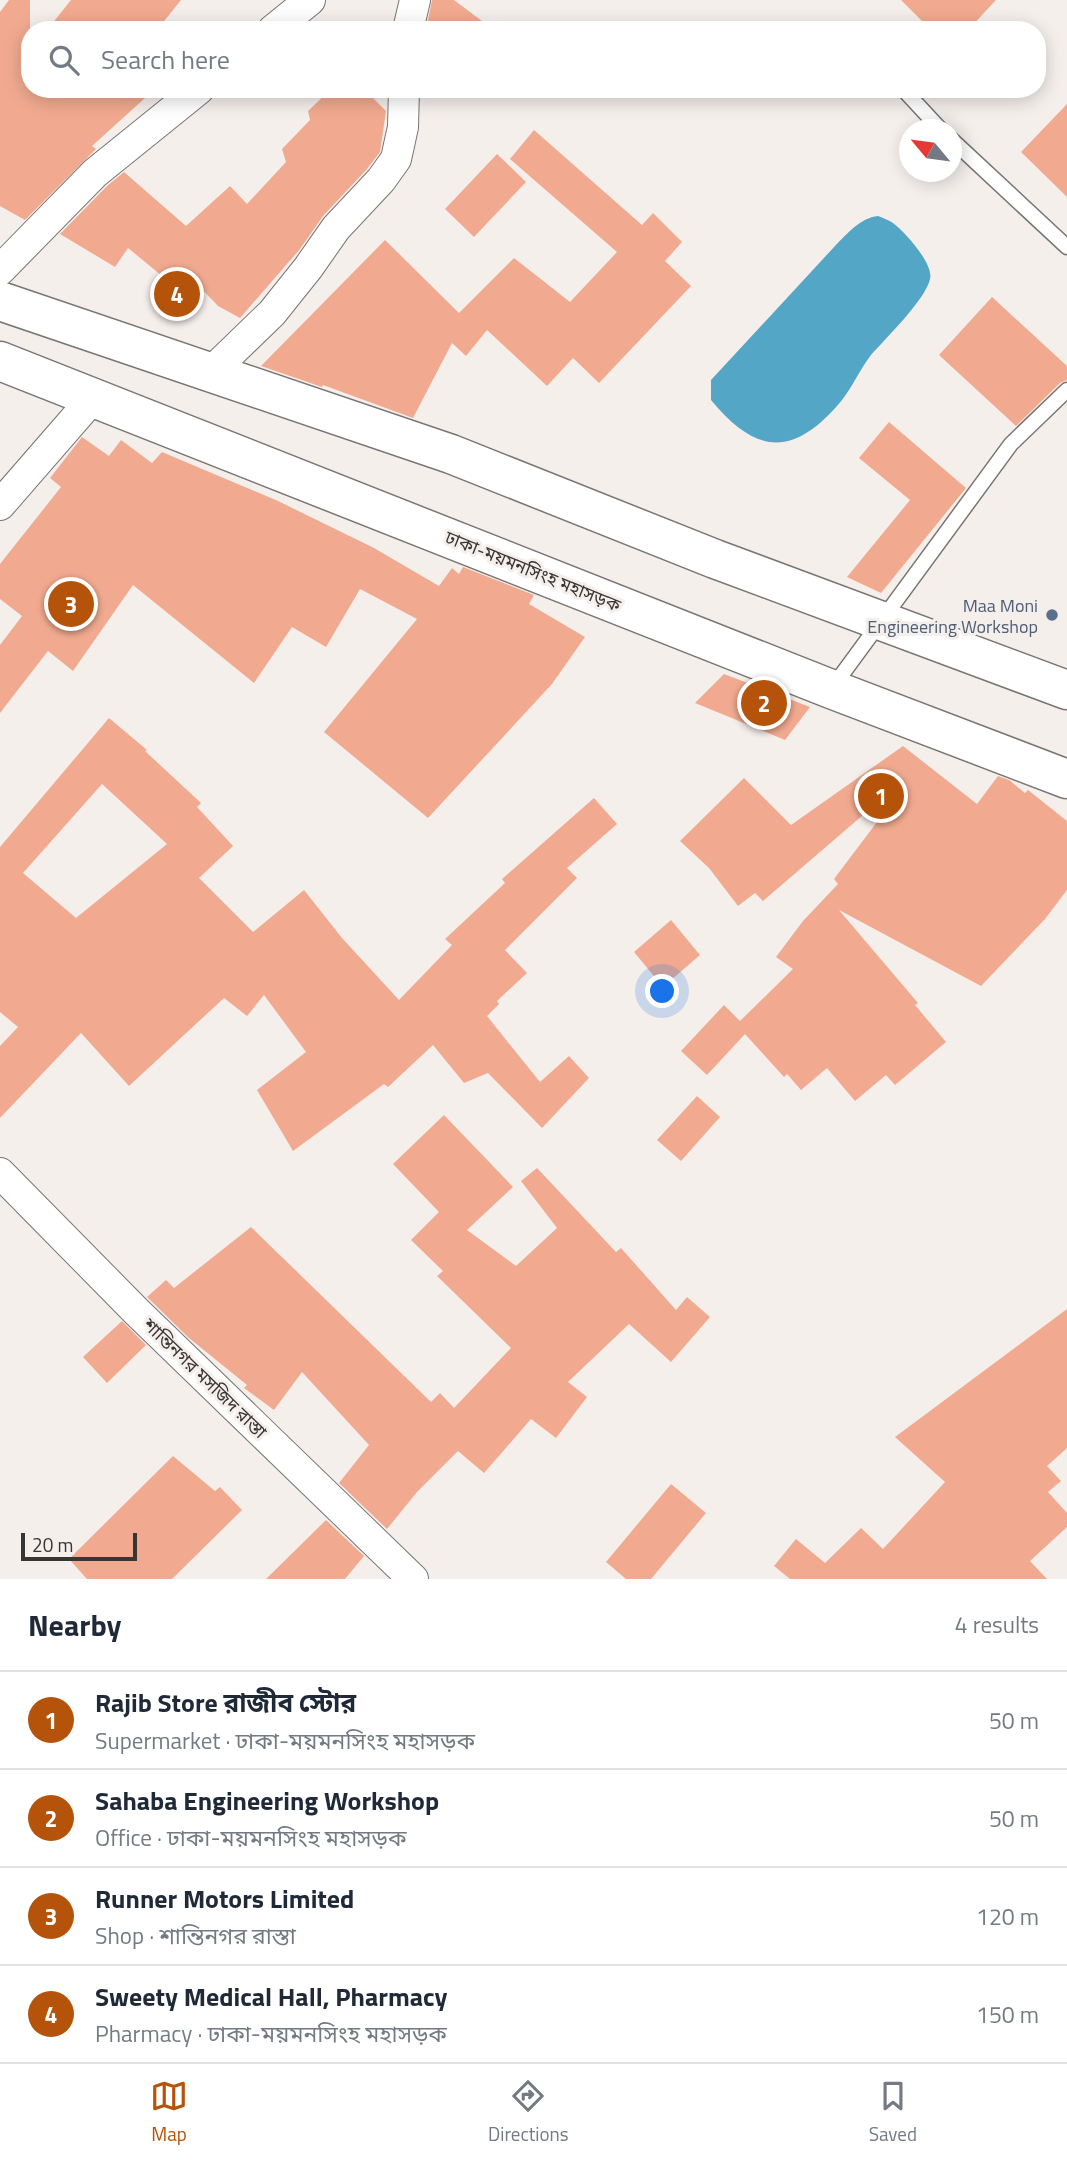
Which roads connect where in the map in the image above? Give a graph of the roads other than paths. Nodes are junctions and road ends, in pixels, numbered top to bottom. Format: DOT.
graph roads {
  1 [pos="310,0"];
  2 [pos="415,0"];
  3 [pos="284,21"];
  4 [pos="410,21"];
  5 [pos="188,98"];
  6 [pos="404,98"];
  7 [pos="911,98"];
  8 [pos="931,119"];
  9 [pos="962,149"];
  10 [pos="1067,247"];
  11 [pos="0,270"];
  12 [pos="0,302"];
  13 [pos="0,361"];
  14 [pos="211,372"];
  15 [pos="1067,390"];
  16 [pos="93,398"];
  17 [pos="0,505"];
  18 [pos="880,622"];
  19 [pos="831,689"];
  20 [pos="1067,690"];
  21 [pos="1067,779"];
  22 [pos="0,1173"];
  23 [pos="413,1579"];
  1 -- 3 [label="street"];
  2 -- 4 [label="street"];
  5 -- 11 [label="street"];
  6 -- 14 [label="street"];
  7 -- 8 [label="lane"];
  9 -- 10 [label="lane"];
  12 -- 14 [label="main road"];
  13 -- 16 [label="main road, ঢাকা-ময়মনসিংহ মহাসড়ক"];
  14 -- 18 [label="main road"];
  15 -- 18 [label="lane"];
  16 -- 17 [label="street"];
  16 -- 19 [label="main road, ঢাকা-ময়মনসিংহ মহাসড়ক"];
  18 -- 19 [label="lane"];
  18 -- 20 [label="main road"];
  19 -- 21 [label="main road, ঢাকা-ময়মনসিংহ মহাসড়ক"];
  22 -- 23 [label="street, শান্তিনগর মসজিদ রাস্তা"];
}
